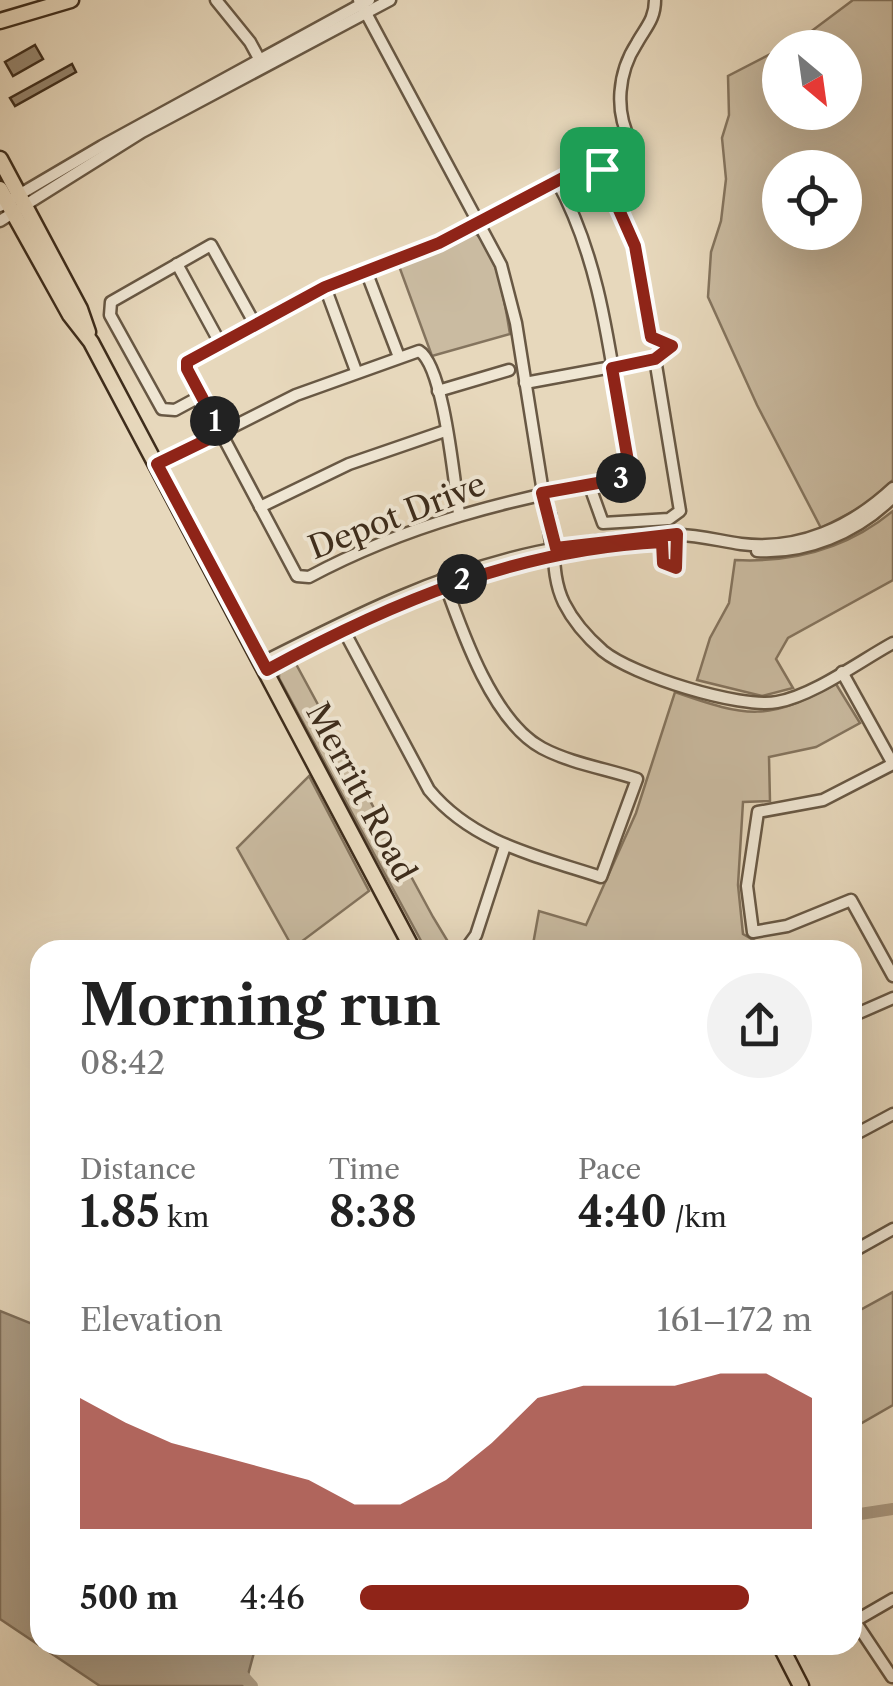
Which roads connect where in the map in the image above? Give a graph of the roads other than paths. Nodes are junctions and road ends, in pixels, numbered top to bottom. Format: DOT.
graph roads {
  1 [pos="71,0"];
  2 [pos="216,0"];
  3 [pos="390,0"];
  4 [pos="655,0"];
  5 [pos="364,4"];
  6 [pos="0,20"];
  7 [pos="262,64"];
  8 [pos="0,160"];
  9 [pos="597,160"];
  10 [pos="557,181"];
  11 [pos="9,204"];
  12 [pos="480,222"];
  13 [pos="177,264"];
  14 [pos="366,271"];
  15 [pos="325,287"];
  16 [pos="256,326"];
  17 [pos="220,343"];
  18 [pos="399,357"];
  19 [pos="655,359"];
  20 [pos="612,368"];
  21 [pos="509,370"];
  22 [pos="356,371"];
  23 [pos="525,384"];
  24 [pos="438,391"];
  25 [pos="202,396"];
  26 [pos="446,431"];
  27 [pos="221,433"];
  28 [pos="158,467"];
  29 [pos="588,484"];
  30 [pos="893,488"];
  31 [pos="542,493"];
  32 [pos="893,498"];
  33 [pos="260,507"];
  34 [pos="459,513"];
  35 [pos="679,538"];
  36 [pos="662,539"];
  37 [pos="553,551"];
  38 [pos="444,582"];
  39 [pos="343,629"];
  40 [pos="893,643"];
  41 [pos="265,666"];
  42 [pos="842,672"];
  43 [pos="893,764"];
  44 [pos="506,846"];
  45 [pos="408,940"];
  46 [pos="472,940"];
  47 [pos="893,976"];
  48 [pos="893,998"];
  49 [pos="862,1012"];
  50 [pos="893,1114"];
  51 [pos="862,1131"];
  52 [pos="893,1230"];
  53 [pos="862,1247"];
  54 [pos="893,1600"];
  55 [pos="862,1615"];
  56 [pos="862,1631"];
  57 [pos="785,1655"];
  58 [pos="892,1677"];
  59 [pos="801,1686"];
  1 -- 6 [label="main road"];
  2 -- 7 [label="street"];
  3 -- 5 [label="street"];
  4 -- 9 [label="street"];
  5 -- 7 [label="street"];
  5 -- 12 [label="street"];
  7 -- 11 [label="street"];
  8 -- 11 [label="main road, Merritt Road"];
  9 -- 10 [label="street"];
  9 -- 19 [label="street"];
  10 -- 12 [label="street"];
  10 -- 20 [label="street"];
  11 -- 28 [label="main road, Merritt Road"];
  12 -- 14 [label="street"];
  12 -- 23 [label="street"];
  13 -- 16 [label="street"];
  13 -- 17 [label="street"];
  13 -- 25 [label="street"];
  14 -- 15 [label="street"];
  14 -- 18 [label="street"];
  15 -- 16 [label="street"];
  15 -- 22 [label="street"];
  16 -- 17 [label="street"];
  17 -- 25 [label="street"];
  18 -- 22 [label="street"];
  18 -- 24 [label="street"];
  19 -- 20 [label="street"];
  19 -- 29 [label="street"];
  20 -- 23 [label="street"];
  20 -- 29 [label="street, Depot Drive"];
  21 -- 24 [label="street"];
  22 -- 27 [label="street"];
  23 -- 31 [label="street"];
  24 -- 26 [label="street"];
  25 -- 27 [label="street"];
  26 -- 33 [label="street"];
  26 -- 34 [label="street"];
  27 -- 28 [label="street"];
  27 -- 33 [label="street"];
  28 -- 41 [label="main road, Merritt Road"];
  29 -- 31 [label="street, Depot Drive"];
  30 -- 35 [label="street"];
  31 -- 34 [label="street, Depot Drive"];
  31 -- 37 [label="street"];
  32 -- 35 [label="street"];
  33 -- 34 [label="street, Depot Drive"];
  35 -- 36 [label="street"];
  35 -- 36 [label="street"];
  36 -- 37 [label="street"];
  37 -- 38 [label="street"];
  37 -- 42 [label="street"];
  38 -- 39 [label="street"];
  38 -- 41 [label="street"];
  38 -- 44 [label="street"];
  39 -- 41 [label="street"];
  39 -- 44 [label="street"];
  40 -- 42 [label="street"];
  41 -- 45 [label="main road, Merritt Road"];
  42 -- 43 [label="street"];
  43 -- 47 [label="street"];
  44 -- 46 [label="street"];
  48 -- 49 [label="street"];
  50 -- 51 [label="street"];
  52 -- 53 [label="street"];
  54 -- 55 [label="street"];
  56 -- 58 [label="street"];
  57 -- 59 [label="main road"];
}
